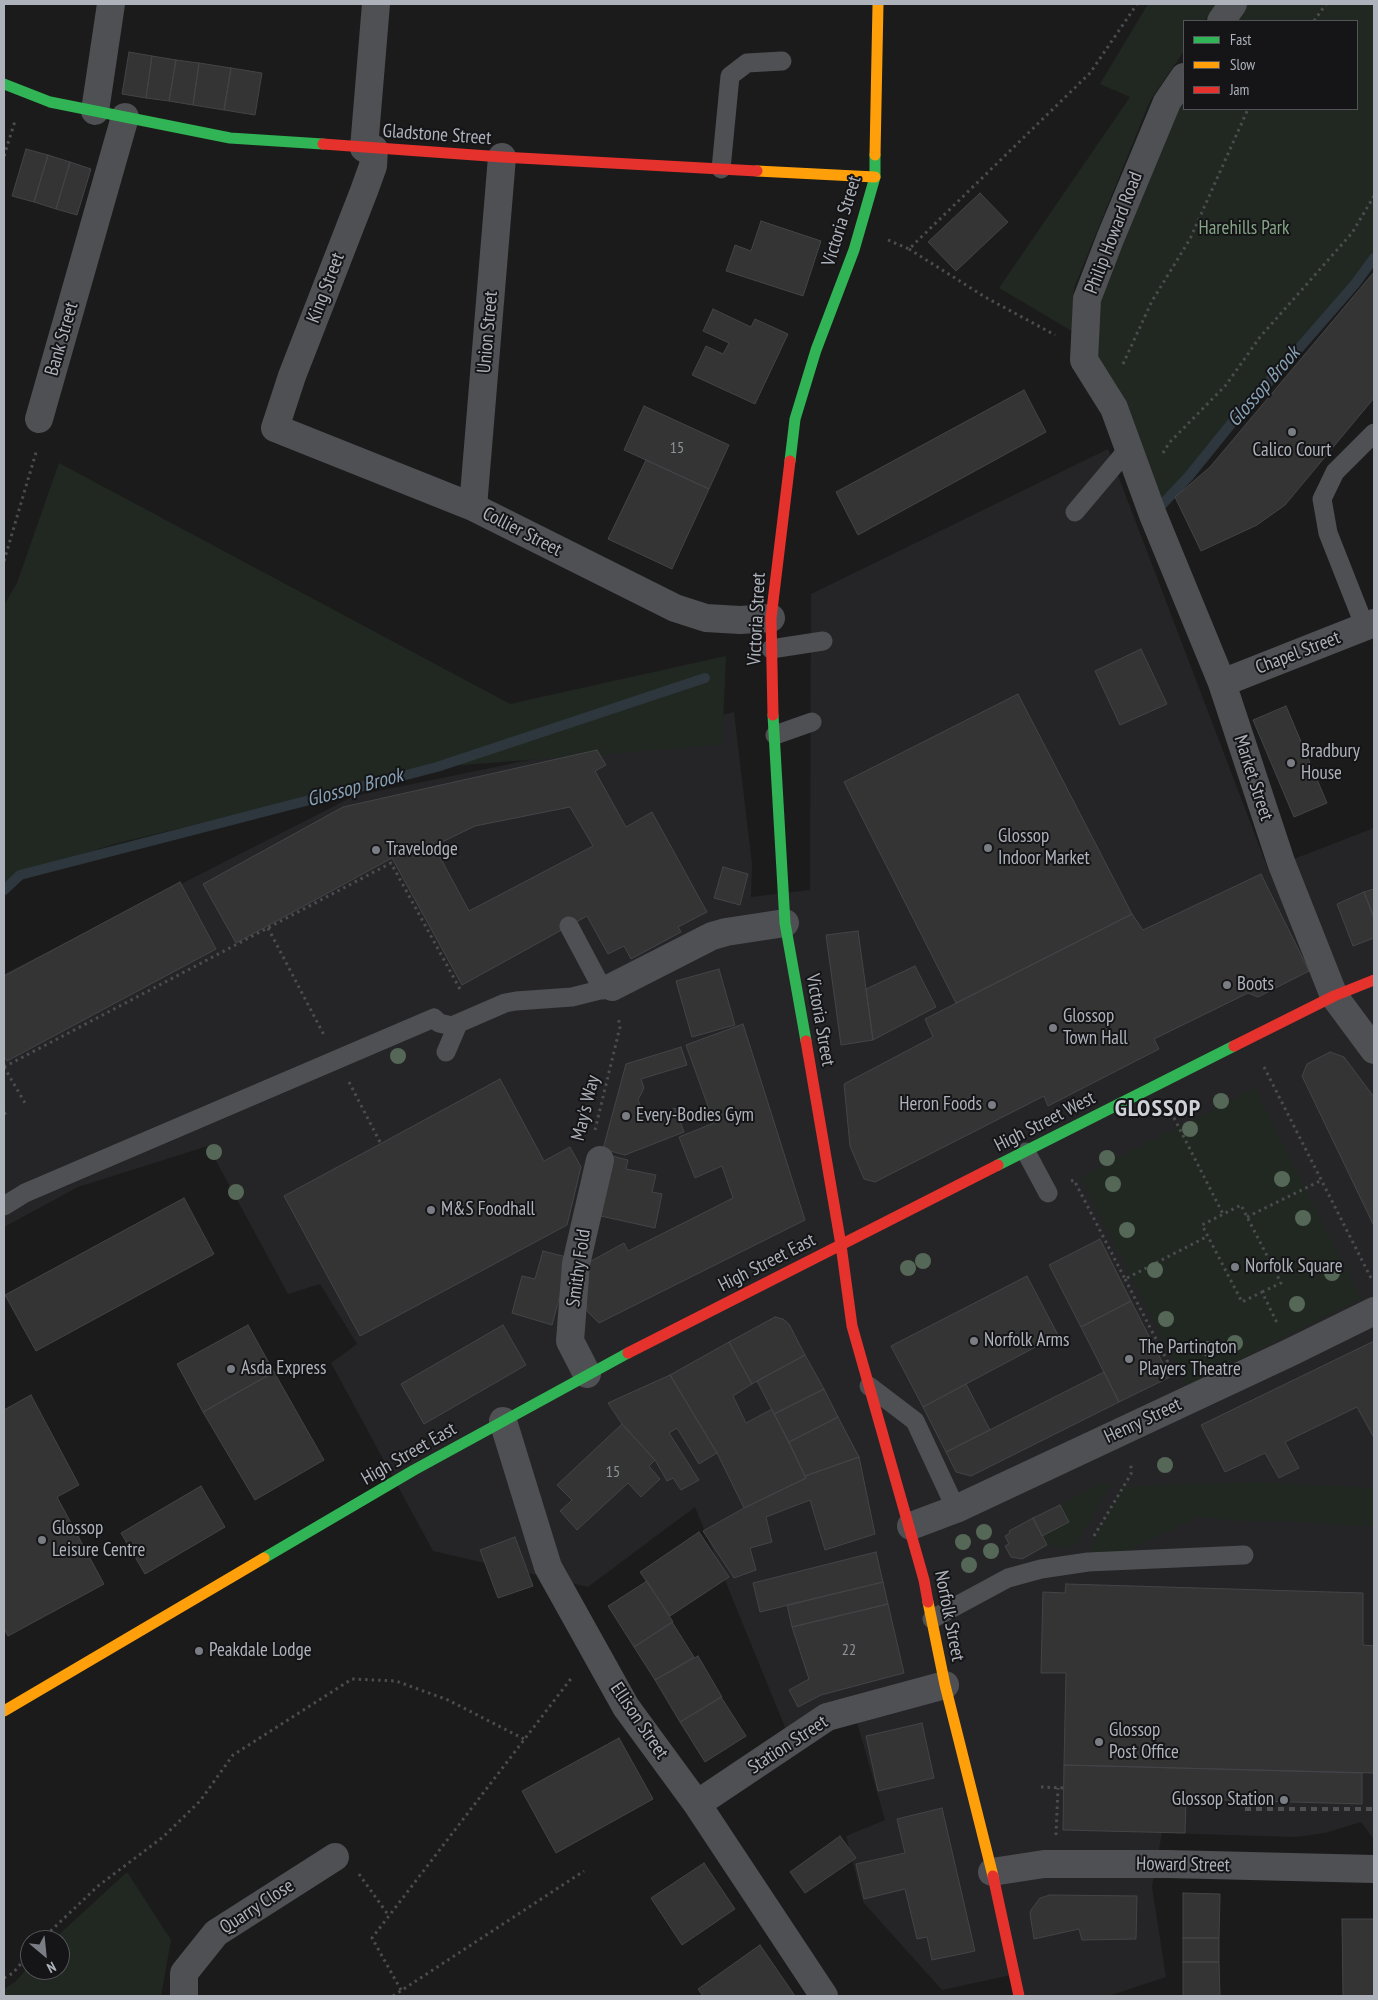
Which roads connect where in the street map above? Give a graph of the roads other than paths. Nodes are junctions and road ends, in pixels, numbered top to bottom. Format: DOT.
graph roads {
  1 [pos="111,4"];
  2 [pos="376,4"];
  3 [pos="878,4"];
  4 [pos="1233,4"];
  5 [pos="1223,20"];
  6 [pos="782,61"];
  7 [pos="1183,78"];
  8 [pos="4,84"];
  9 [pos="94,111"];
  10 [pos="125,117"];
  11 [pos="369,148"];
  12 [pos="502,157"];
  13 [pos="721,169"];
  14 [pos="875,177"];
  15 [pos="39,418"];
  16 [pos="275,428"];
  17 [pos="1374,433"];
  18 [pos="1128,449"];
  19 [pos="473,507"];
  20 [pos="1075,512"];
  21 [pos="1172,560"];
  22 [pos="771,618"];
  23 [pos="1369,625"];
  24 [pos="823,641"];
  25 [pos="771,649"];
  26 [pos="1222,683"];
  27 [pos="812,722"];
  28 [pos="775,735"];
  29 [pos="785,923"];
  30 [pos="569,926"];
  31 [pos="1374,980"];
  32 [pos="608,989"];
  33 [pos="1334,996"];
  34 [pos="458,1024"];
  35 [pos="1374,1050"];
  36 [pos="446,1052"];
  37 [pos="596,1150"];
  38 [pos="1026,1152"];
  39 [pos="1048,1193"];
  40 [pos="4,1206"];
  41 [pos="841,1245"];
  42 [pos="1374,1311"];
  43 [pos="586,1374"];
  44 [pos="869,1386"];
  45 [pos="503,1422"];
  46 [pos="956,1509"];
  47 [pos="911,1526"];
  48 [pos="1244,1555"];
  49 [pos="932,1619"];
  50 [pos="944,1685"];
  51 [pos="4,1711"];
  52 [pos="696,1804"];
  53 [pos="335,1857"];
  54 [pos="1374,1869"];
  55 [pos="992,1872"];
  56 [pos="184,1996"];
  57 [pos="824,1996"];
  58 [pos="1019,1996"];
  1 -- 9 [label="street"];
  2 -- 11 [label="street, King Street"];
  3 -- 14 [label="main road, Victoria Street"];
  4 -- 5 [label="street"];
  6 -- 13 [label="lane"];
  7 -- 18 [label="street, Philip Howard Road"];
  8 -- 9 [label="main road, Gladstone Street"];
  9 -- 10 [label="main road, Gladstone Street"];
  10 -- 11 [label="main road, Gladstone Street"];
  10 -- 15 [label="street, Bank Street"];
  11 -- 12 [label="main road, Gladstone Street"];
  11 -- 16 [label="street, King Street"];
  12 -- 13 [label="main road, Gladstone Street"];
  12 -- 19 [label="street, Union Street"];
  13 -- 14 [label="main road, Gladstone Street"];
  14 -- 22 [label="main road, Victoria Street"];
  16 -- 19 [label="street, Collier Street"];
  17 -- 23 [label="lane"];
  18 -- 20 [label="lane"];
  18 -- 21 [label="street, Philip Howard Road"];
  19 -- 22 [label="street, Collier Street"];
  21 -- 26 [label="street, Market Street"];
  22 -- 25 [label="main road, Victoria Street"];
  23 -- 26 [label="street, Chapel Street"];
  24 -- 25 [label="lane"];
  25 -- 28 [label="main road, Victoria Street"];
  26 -- 33 [label="street, Market Street"];
  27 -- 28 [label="lane"];
  28 -- 29 [label="main road, Victoria Street"];
  29 -- 32 [label="street"];
  29 -- 41 [label="main road, Victoria Street"];
  30 -- 32 [label="lane"];
  31 -- 33 [label="main road, High Street West"];
  32 -- 34 [label="lane"];
  33 -- 35 [label="street, Market Street"];
  33 -- 38 [label="main road, High Street West"];
  34 -- 36 [label="lane"];
  34 -- 40 [label="lane"];
  37 -- 43 [label="street, Smithy Fold"];
  38 -- 39 [label="lane"];
  38 -- 41 [label="main road, High Street West"];
  41 -- 43 [label="main road, High Street East"];
  41 -- 44 [label="main road, Norfolk Street"];
  42 -- 46 [label="street, Henry Street"];
  43 -- 45 [label="main road, High Street East"];
  44 -- 46 [label="lane"];
  44 -- 47 [label="main road, Norfolk Street"];
  45 -- 51 [label="main road, High Street East"];
  45 -- 52 [label="street, Ellison Street"];
  46 -- 47 [label="street, Henry Street"];
  47 -- 49 [label="main road, Norfolk Street"];
  48 -- 49 [label="lane"];
  49 -- 50 [label="main road, Norfolk Street"];
  50 -- 52 [label="street, Station Street"];
  50 -- 55 [label="main road, Norfolk Street"];
  52 -- 57 [label="street, Ellison Street"];
  53 -- 56 [label="street, Quarry Close"];
  54 -- 55 [label="street, Howard Street"];
  55 -- 58 [label="main road, Norfolk Street"];
}
